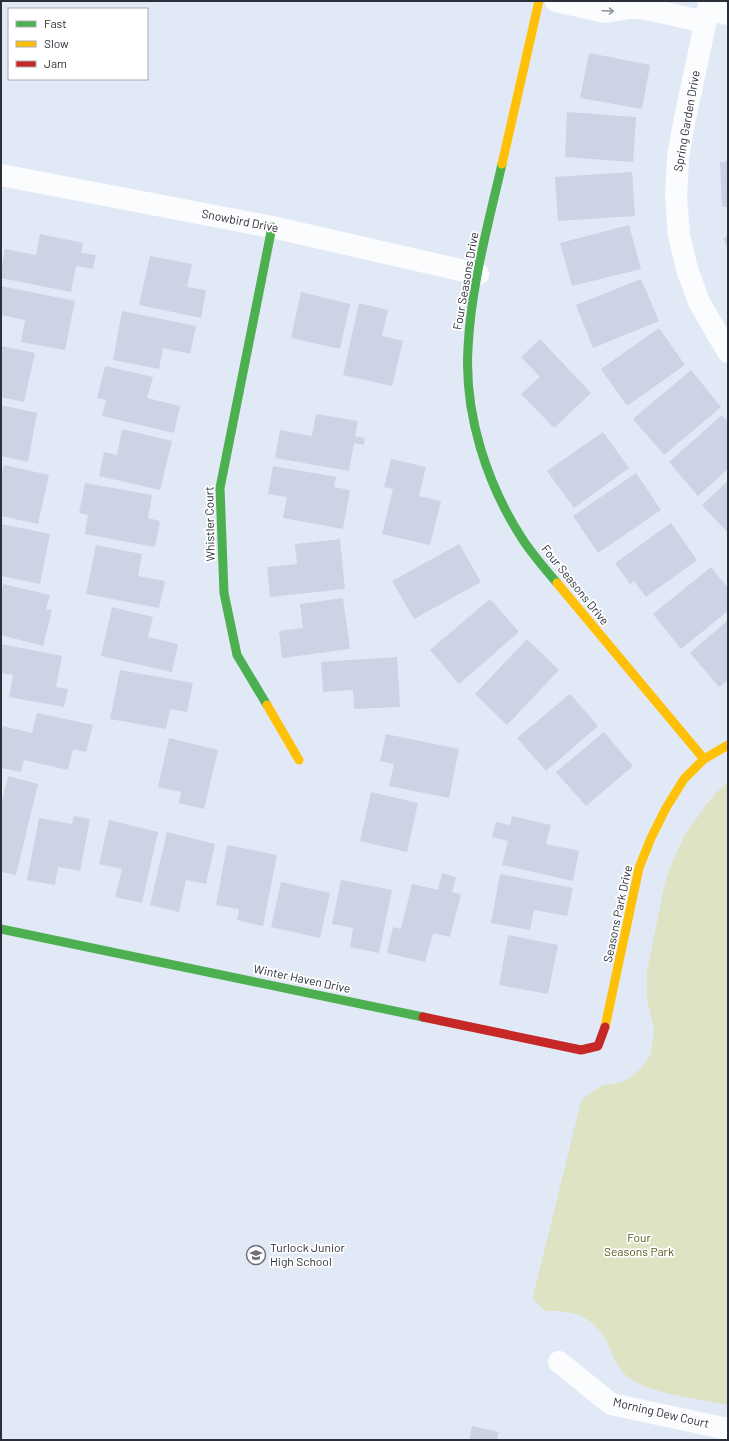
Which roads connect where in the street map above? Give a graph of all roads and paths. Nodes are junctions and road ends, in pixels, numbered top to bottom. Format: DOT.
graph roads {
  1 [pos="539,1"];
  2 [pos="556,1"];
  3 [pos="713,12"];
  4 [pos="1,175"];
  5 [pos="272,227"];
  6 [pos="478,274"];
  7 [pos="728,352"];
  8 [pos="728,744"];
  9 [pos="704,759"];
  10 [pos="299,760"];
  11 [pos="1,929"];
  12 [pos="598,1046"];
  13 [pos="559,1362"];
  14 [pos="728,1429"];
  1 -- 6 [label="street, Four Seasons Drive"];
  2 -- 3 [label="street, one-way"];
  3 -- 7 [label="street, Spring Garden Drive"];
  4 -- 5 [label="street, Snowbird Drive"];
  5 -- 6 [label="street, Snowbird Drive"];
  5 -- 10 [label="street, Whistler Court"];
  6 -- 9 [label="street, Four Seasons Drive"];
  8 -- 9 [label="street, Seasons Park Drive"];
  9 -- 12 [label="street, Seasons Park Drive"];
  11 -- 12 [label="street, Winter Haven Drive"];
  13 -- 14 [label="street, Morning Dew Court"];
}
